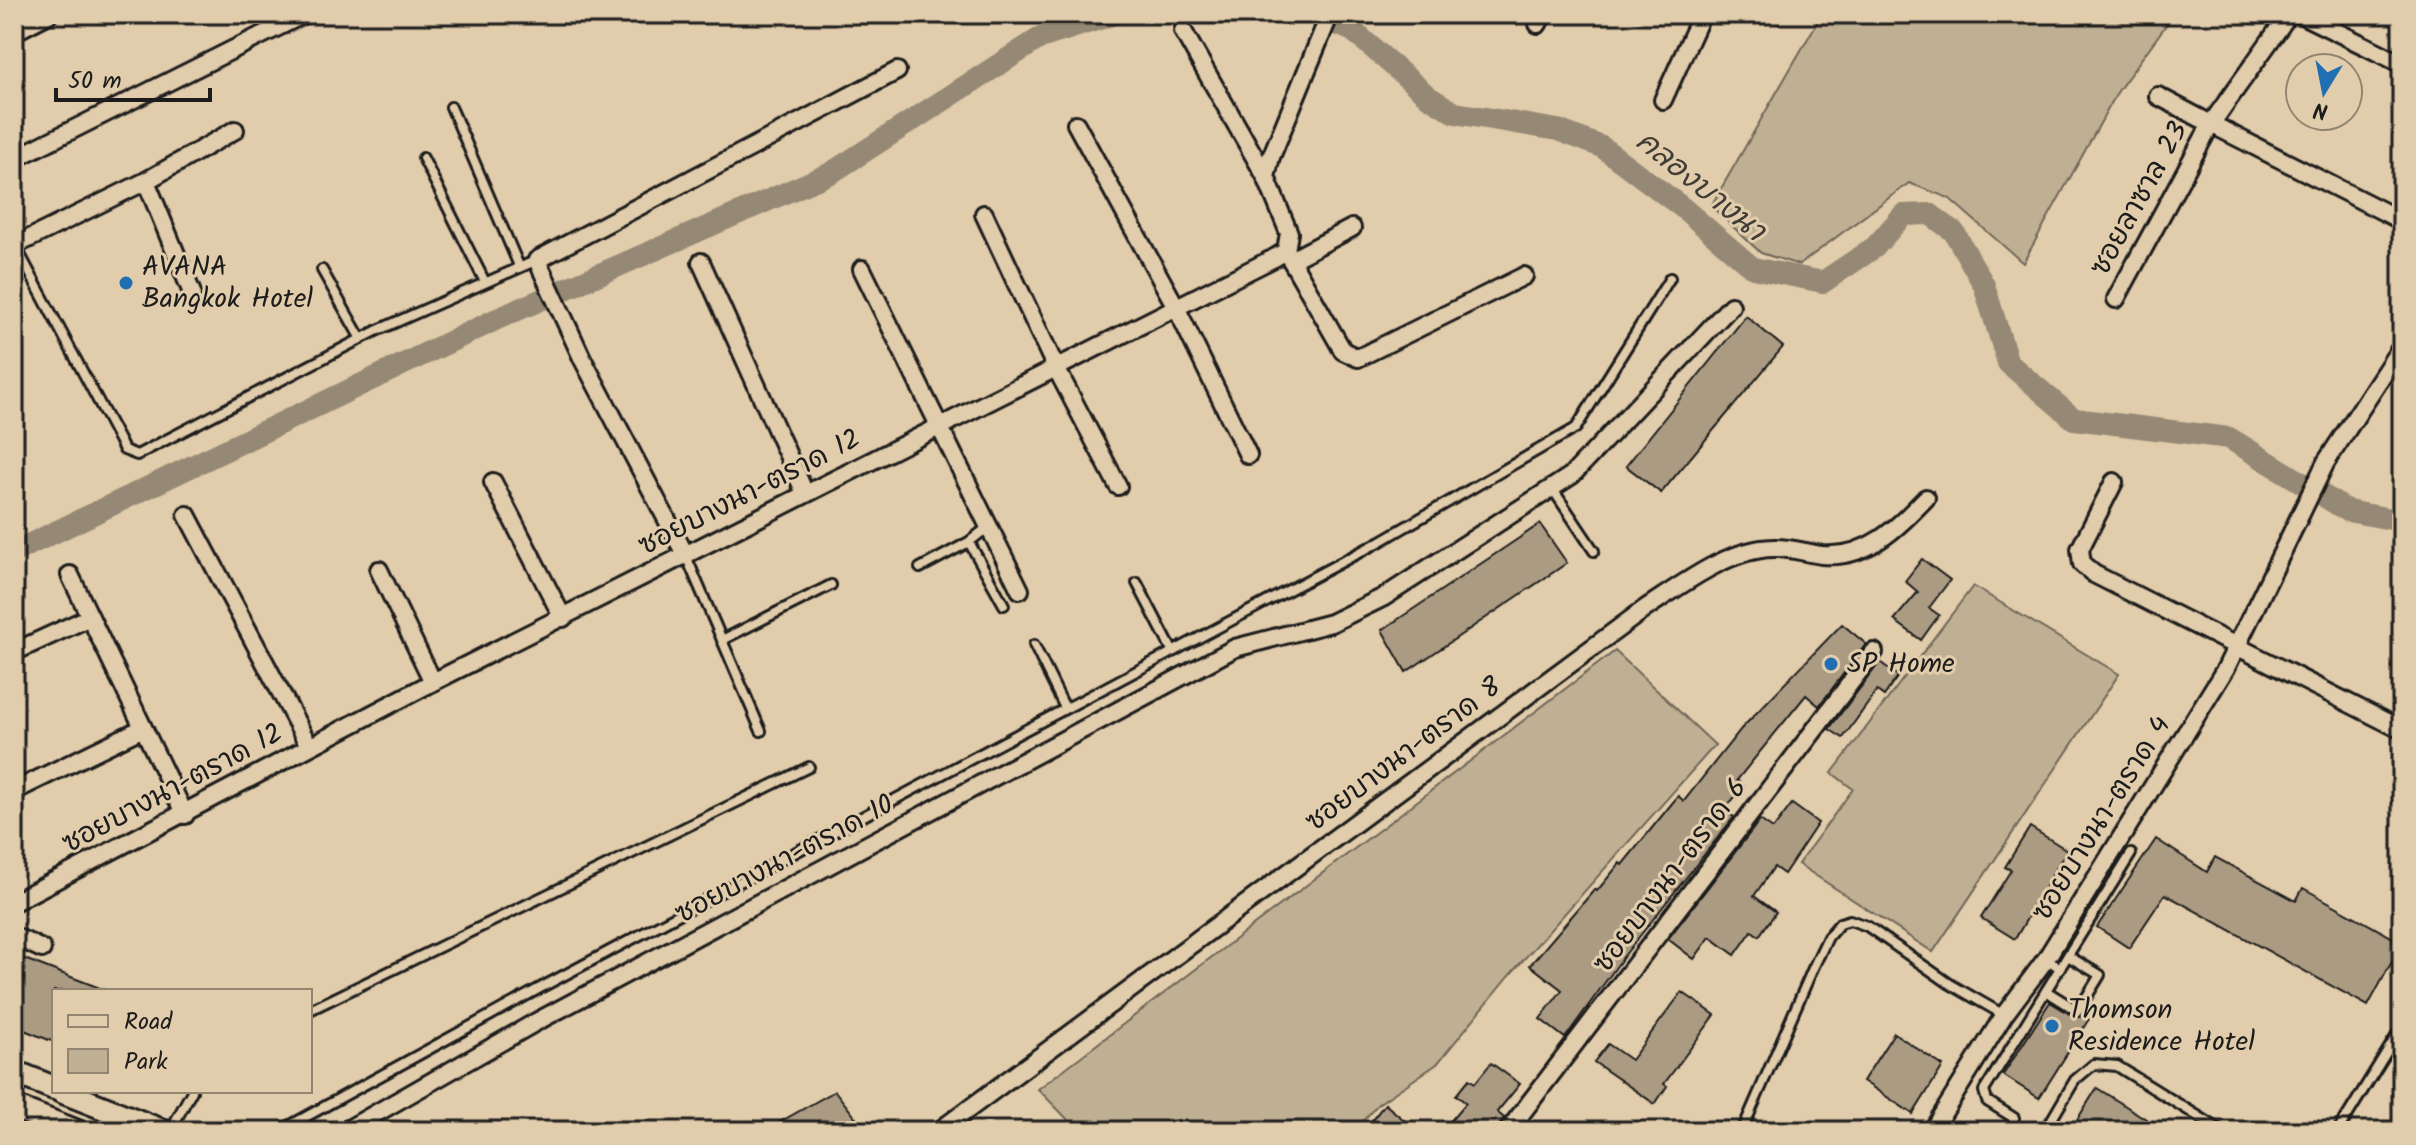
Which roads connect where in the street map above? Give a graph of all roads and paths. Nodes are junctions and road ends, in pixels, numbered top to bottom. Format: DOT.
graph roads {
  1 [pos="49,14"];
  2 [pos="304,14"];
  3 [pos="1330,14"];
  4 [pos="1702,14"];
  5 [pos="2289,14"];
  6 [pos="2300,14"];
  7 [pos="1183,31"];
  8 [pos="14,32"];
  9 [pos="2402,64"];
  10 [pos="897,71"];
  11 [pos="2158,96"];
  12 [pos="1663,100"];
  13 [pos="451,107"];
  14 [pos="1076,124"];
  15 [pos="2211,124"];
  16 [pos="235,130"];
  17 [pos="423,158"];
  18 [pos="14,159"];
  19 [pos="1266,177"];
  20 [pos="146,181"];
  21 [pos="984,214"];
  22 [pos="2402,221"];
  23 [pos="1352,228"];
  24 [pos="14,246"];
  25 [pos="1288,255"];
  26 [pos="701,262"];
  27 [pos="519,266"];
  28 [pos="541,267"];
  29 [pos="862,269"];
  30 [pos="322,270"];
  31 [pos="1524,276"];
  32 [pos="1670,278"];
  33 [pos="485,282"];
  34 [pos="192,293"];
  35 [pos="2116,299"];
  36 [pos="1731,306"];
  37 [pos="1176,307"];
  38 [pos="361,339"];
  39 [pos="2400,353"];
  40 [pos="1055,366"];
  41 [pos="937,427"];
  42 [pos="1248,455"];
  43 [pos="493,482"];
  44 [pos="2114,482"];
  45 [pos="1118,486"];
  46 [pos="1552,488"];
  47 [pos="805,493"];
  48 [pos="1926,498"];
  49 [pos="187,515"];
  50 [pos="988,527"];
  51 [pos="969,542"];
  52 [pos="1594,551"];
  53 [pos="686,556"];
  54 [pos="920,568"];
  55 [pos="379,570"];
  56 [pos="70,575"];
  57 [pos="1137,583"];
  58 [pos="831,585"];
  59 [pos="1020,590"];
  60 [pos="1004,605"];
  61 [pos="90,617"];
  62 [pos="563,618"];
  63 [pos="722,640"];
  64 [pos="1034,645"];
  65 [pos="2237,647"];
  66 [pos="14,652"];
  67 [pos="1173,652"];
  68 [pos="1874,652"];
  69 [pos="433,682"];
  70 [pos="1065,708"];
  71 [pos="143,728"];
  72 [pos="2402,730"];
  73 [pos="761,731"];
  74 [pos="309,746"];
  75 [pos="809,767"];
  76 [pos="14,791"];
  77 [pos="185,815"];
  78 [pos="2131,854"];
  79 [pos="14,902"];
  80 [pos="14,936"];
  81 [pos="42,949"];
  82 [pos="2068,956"];
  83 [pos="2053,964"];
  84 [pos="2046,991"];
  85 [pos="312,1009"];
  86 [pos="2004,1015"];
  87 [pos="2402,1027"];
  88 [pos="14,1072"];
  89 [pos="52,1087"];
  90 [pos="66,1093"];
  91 [pos="191,1093"];
  92 [pos="14,1107"];
  93 [pos="2014,1118"];
  94 [pos="75,1131"];
  95 [pos="162,1131"];
  96 [pos="170,1131"];
  97 [pos="280,1131"];
  98 [pos="345,1131"];
  99 [pos="939,1131"];
  100 [pos="1508,1131"];
  101 [pos="1742,1131"];
  102 [pos="1932,1131"];
  103 [pos="2045,1131"];
  104 [pos="2222,1131"];
  105 [pos="2338,1131"];
  1 -- 8 [label="street"];
  2 -- 18 [label="street"];
  3 -- 19 [label="street"];
  4 -- 12 [label="street"];
  5 -- 15 [label="street, ซอยลาซาล 23"];
  6 -- 9 [label="street"];
  7 -- 19 [label="street"];
  10 -- 28 [label="street"];
  11 -- 15 [label="street, ซอยลาซาล 23"];
  13 -- 27 [label="lane"];
  14 -- 37 [label="street"];
  15 -- 22 [label="street, ซอยลาซาล 23"];
  15 -- 35 [label="street, ซอยลาซาล 23"];
  16 -- 20 [label="street"];
  17 -- 33 [label="lane"];
  19 -- 25 [label="street"];
  20 -- 24 [label="street"];
  20 -- 34 [label="street"];
  21 -- 40 [label="street"];
  23 -- 25 [label="street, ซอยบางนา-ตราด 12"];
  24 -- 38 [label="lane"];
  25 -- 31 [label="street"];
  25 -- 37 [label="street, ซอยบางนา-ตราด 12"];
  26 -- 47 [label="street"];
  27 -- 28 [label="lane"];
  27 -- 33 [label="lane"];
  28 -- 53 [label="street"];
  29 -- 41 [label="street"];
  30 -- 38 [label="lane"];
  32 -- 67 [label="lane"];
  33 -- 38 [label="lane"];
  36 -- 46 [label="street, ซอยบางนา-ตราด 10"];
  37 -- 40 [label="street, ซอยบางนา-ตราด 12"];
  37 -- 42 [label="street"];
  39 -- 65 [label="street, ซอยบางนา-ตราด 4"];
  40 -- 41 [label="street, ซอยบางนา-ตราด 12"];
  40 -- 45 [label="street"];
  41 -- 47 [label="street, ซอยบางนา-ตราด 12"];
  41 -- 50 [label="street"];
  43 -- 62 [label="street"];
  44 -- 65 [label="street"];
  46 -- 52 [label="lane"];
  46 -- 98 [label="street, ซอยบางนา-ตราด 10"];
  47 -- 53 [label="street, ซอยบางนา-ตราด 12"];
  48 -- 99 [label="street, ซอยบางนา-ตราด 8"];
  49 -- 74 [label="street"];
  50 -- 51 [label="lane"];
  50 -- 59 [label="street"];
  51 -- 54 [label="lane"];
  51 -- 60 [label="lane"];
  53 -- 62 [label="street, ซอยบางนา-ตราด 12"];
  53 -- 63 [label="lane"];
  55 -- 69 [label="street"];
  56 -- 61 [label="street"];
  57 -- 67 [label="lane"];
  58 -- 63 [label="lane"];
  61 -- 66 [label="street"];
  61 -- 71 [label="street"];
  62 -- 69 [label="street, ซอยบางนา-ตราด 12"];
  63 -- 73 [label="lane"];
  64 -- 70 [label="lane"];
  65 -- 72 [label="street"];
  65 -- 83 [label="street, ซอยบางนา-ตราด 4"];
  67 -- 70 [label="lane"];
  68 -- 100 [label="street, ซอยบางนา-ตราด 6"];
  69 -- 74 [label="street, ซอยบางนา-ตราด 12"];
  70 -- 97 [label="lane"];
  71 -- 76 [label="street"];
  71 -- 77 [label="street"];
  74 -- 77 [label="street, ซอยบางนา-ตราด 12"];
  75 -- 85 [label="lane"];
  77 -- 79 [label="street, ซอยบางนา-ตราด 12"];
  78 -- 82 [label="lane"];
  80 -- 81 [label="street"];
  82 -- 83 [label="lane"];
  82 -- 84 [label="lane"];
  83 -- 84 [label="lane"];
  83 -- 86 [label="street, ซอยบางนา-ตราด 4"];
  84 -- 93 [label="lane"];
  86 -- 101 [label="lane"];
  86 -- 102 [label="street, ซอยบางนา-ตราด 4"];
  87 -- 105 [label="lane"];
  88 -- 89 [label="main road"];
  90 -- 95 [label="main road"];
  91 -- 96 [label="lane"];
  92 -- 94 [label="main road"];
  103 -- 104 [label="lane"];
}
